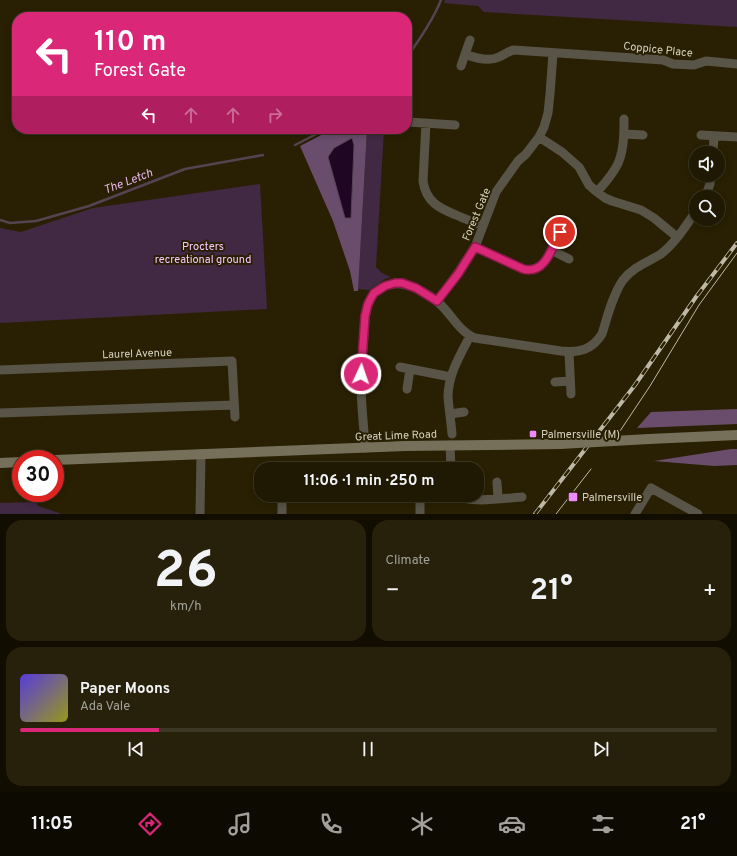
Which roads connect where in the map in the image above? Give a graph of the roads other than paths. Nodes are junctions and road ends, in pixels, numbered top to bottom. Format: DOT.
graph roads {
  1 [pos="470,40"];
  2 [pos="553,53"];
  3 [pos="465,54"];
  4 [pos="737,64"];
  5 [pos="461,66"];
  6 [pos="624,119"];
  7 [pos="412,122"];
  8 [pos="426,123"];
  9 [pos="455,125"];
  10 [pos="624,134"];
  11 [pos="644,135"];
  12 [pos="701,136"];
  13 [pos="714,136"];
  14 [pos="539,137"];
  15 [pos="737,137"];
  16 [pos="713,146"];
  17 [pos="597,192"];
  18 [pos="689,221"];
  19 [pos="483,226"];
  20 [pos="560,232"];
  21 [pos="677,238"];
  22 [pos="475,247"];
  23 [pos="551,250"];
  24 [pos="569,259"];
  25 [pos="437,301"];
  26 [pos="470,336"];
  27 [pos="569,352"];
  28 [pos="400,367"];
  29 [pos="410,369"];
  30 [pos="0,370"];
  31 [pos="451,377"];
  32 [pos="570,381"];
  33 [pos="555,382"];
  34 [pos="407,389"];
  35 [pos="571,394"];
  36 [pos="234,405"];
  37 [pos="464,412"];
  38 [pos="0,413"];
  39 [pos="450,414"];
  40 [pos="235,417"];
  41 [pos="452,434"];
  42 [pos="737,435"];
  43 [pos="450,445"];
  44 [pos="365,448"];
  45 [pos="201,454"];
  46 [pos="64,460"];
  47 [pos="12,462"];
  48 [pos="451,462"];
  49 [pos="0,463"];
  50 [pos="497,482"];
  51 [pos="522,497"];
  52 [pos="498,498"];
  53 [pos="484,499"];
  54 [pos="282,502"];
  55 [pos="420,502"];
  56 [pos="200,514"];
  57 [pos="282,514"];
  58 [pos="420,514"];
  59 [pos="635,514"];
  60 [pos="698,514"];
  1 -- 3 [label="street"];
  2 -- 3 [label="street, Coppice Place"];
  2 -- 4 [label="street, Coppice Place"];
  2 -- 14 [label="street, Forest Gate"];
  3 -- 5 [label="street"];
  6 -- 10 [label="street"];
  7 -- 8 [label="street"];
  8 -- 9 [label="street"];
  8 -- 19 [label="street"];
  10 -- 11 [label="street"];
  10 -- 17 [label="street"];
  12 -- 13 [label="street"];
  13 -- 15 [label="street"];
  13 -- 16 [label="street"];
  14 -- 17 [label="street"];
  14 -- 19 [label="street, Forest Gate"];
  17 -- 21 [label="street"];
  18 -- 21 [label="street"];
  19 -- 22 [label="street, Forest Gate"];
  20 -- 23 [label="street"];
  21 -- 27 [label="street"];
  22 -- 23 [label="street"];
  22 -- 25 [label="street, Forest Gate"];
  23 -- 24 [label="street"];
  25 -- 26 [label="street"];
  25 -- 44 [label="street"];
  26 -- 27 [label="street"];
  26 -- 31 [label="street"];
  27 -- 32 [label="street"];
  28 -- 29 [label="street"];
  29 -- 31 [label="street"];
  29 -- 34 [label="street"];
  30 -- 36 [label="street, Laurel Avenue"];
  31 -- 39 [label="street"];
  32 -- 33 [label="street"];
  32 -- 35 [label="street"];
  36 -- 38 [label="street"];
  36 -- 40 [label="street, Laurel Avenue"];
  37 -- 39 [label="street"];
  39 -- 41 [label="street"];
  42 -- 43 [label="main road, Great Lime Road, bridge"];
  43 -- 44 [label="main road, Great Lime Road"];
  43 -- 48 [label="street"];
  44 -- 45 [label="main road, Great Lime Road"];
  45 -- 46 [label="main road, Great Lime Road"];
  45 -- 56 [label="street"];
  47 -- 49 [label="main road"];
  50 -- 52 [label="street"];
  51 -- 52 [label="street"];
  52 -- 53 [label="street"];
  54 -- 57 [label="street"];
  55 -- 58 [label="street"];
  59 -- 60 [label="street"];
}
